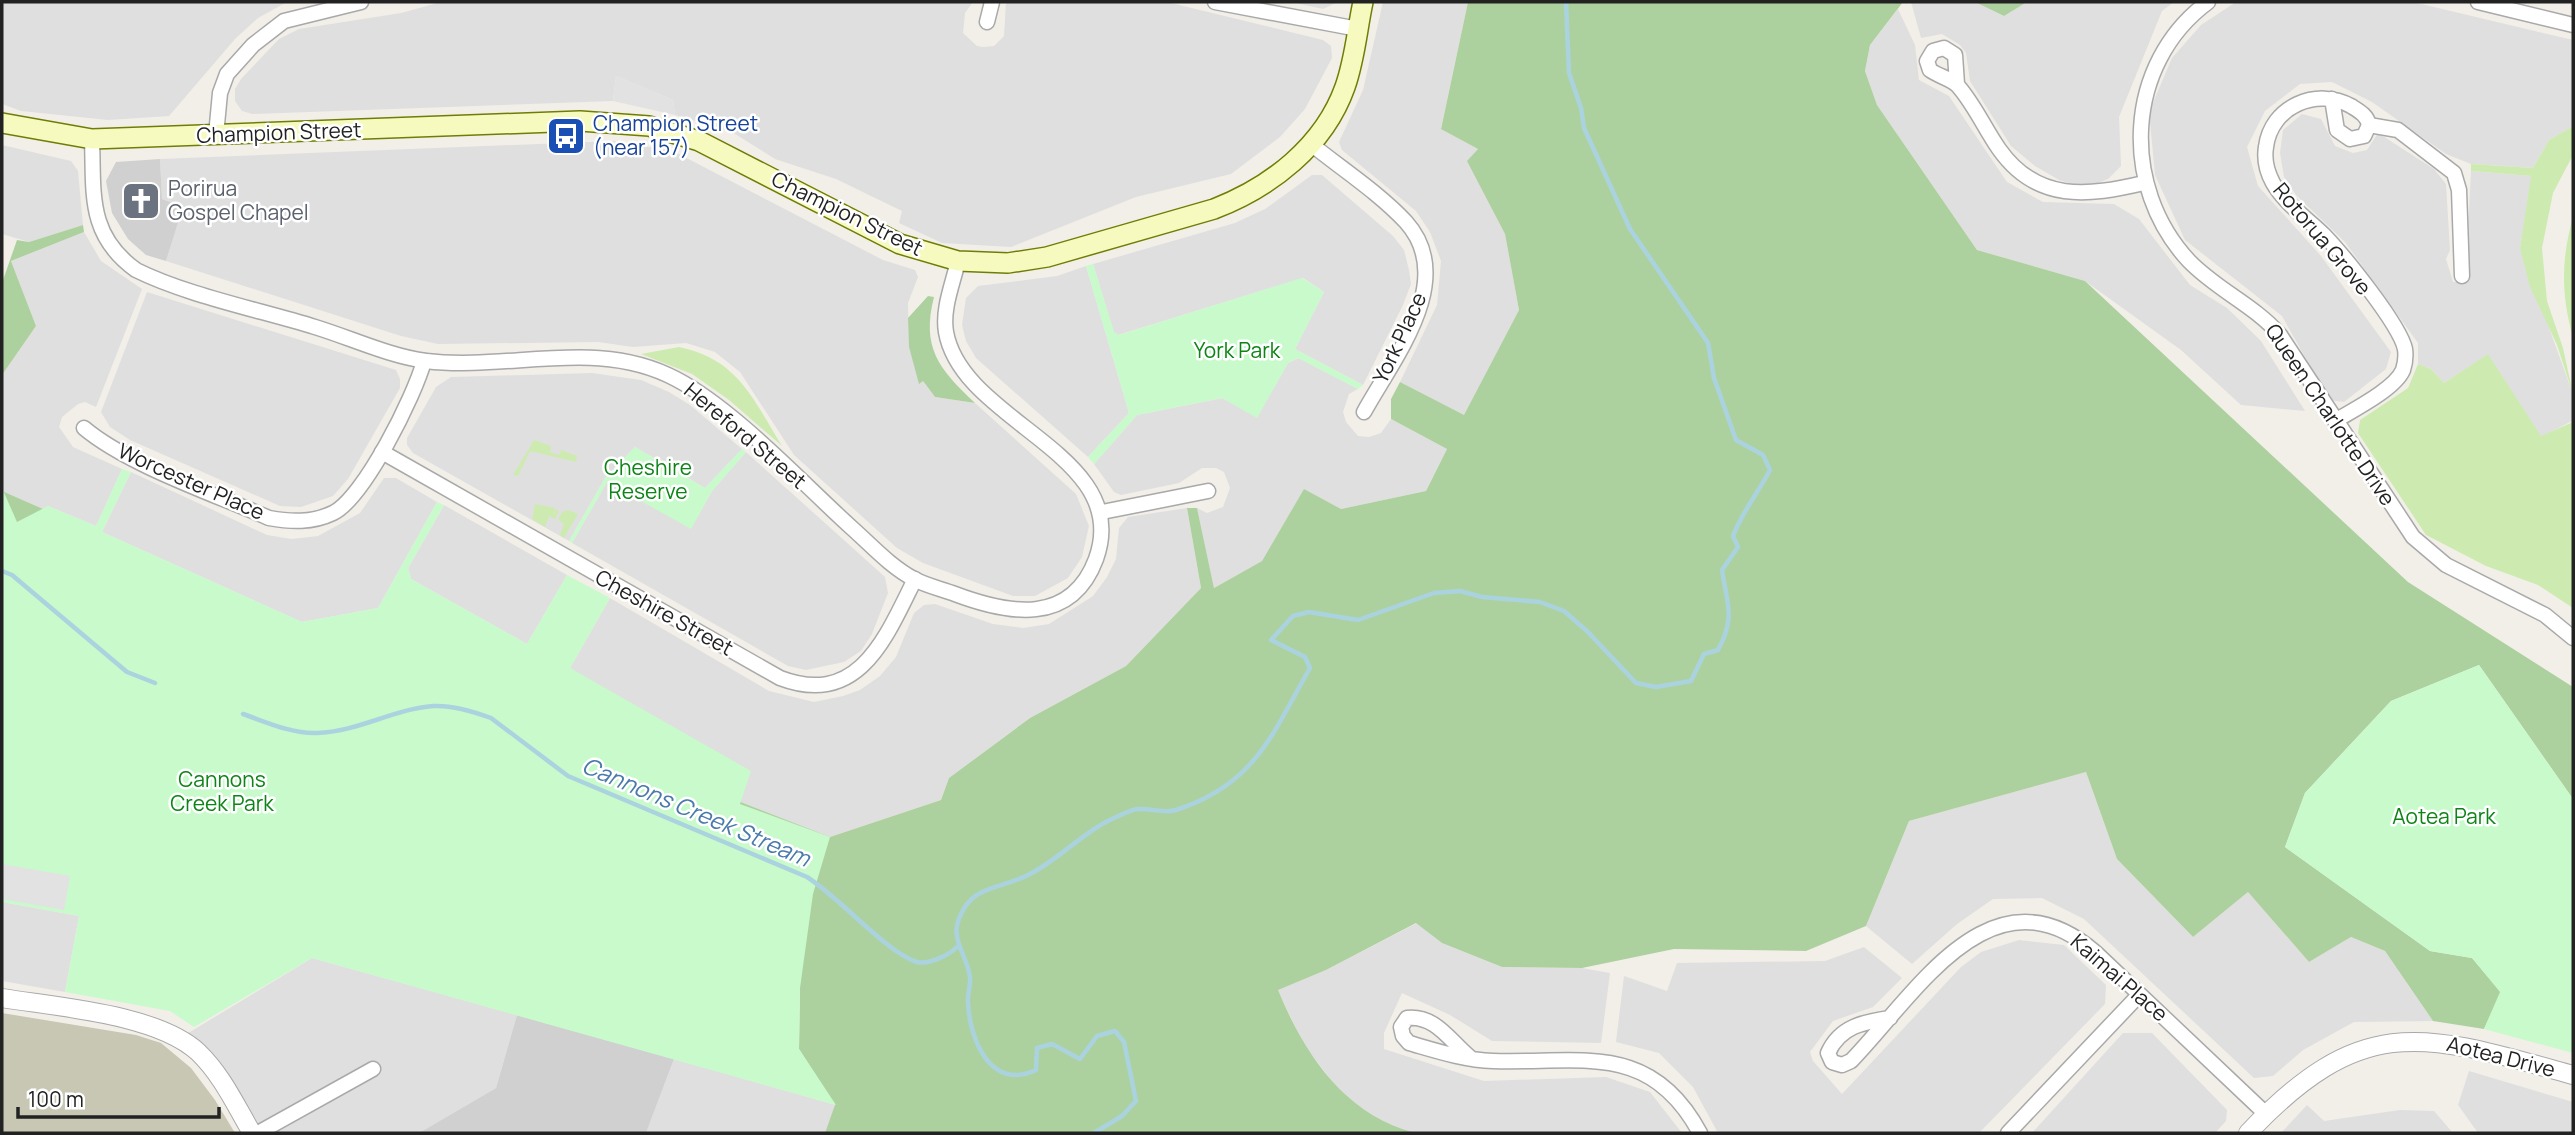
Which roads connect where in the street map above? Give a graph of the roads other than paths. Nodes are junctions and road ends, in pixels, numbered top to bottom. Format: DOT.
graph roads {
  1 [pos="361,2"];
  2 [pos="992,2"];
  3 [pos="1214,2"];
  4 [pos="1363,2"];
  5 [pos="2208,2"];
  6 [pos="2477,2"];
  7 [pos="987,22"];
  8 [pos="2573,25"];
  9 [pos="1358,29"];
  10 [pos="1957,84"];
  11 [pos="2332,99"];
  12 [pos="2,123"];
  13 [pos="2370,125"];
  14 [pos="216,135"];
  15 [pos="92,139"];
  16 [pos="1311,144"];
  17 [pos="2144,183"];
  18 [pos="958,261"];
  19 [pos="2462,276"];
  20 [pos="424,360"];
  21 [pos="1364,412"];
  22 [pos="2335,421"];
  23 [pos="84,428"];
  24 [pos="382,452"];
  25 [pos="1208,491"];
  26 [pos="1102,512"];
  27 [pos="915,579"];
  28 [pos="2573,638"];
  29 [pos="2140,995"];
  30 [pos="2,998"];
  31 [pos="1890,1018"];
  32 [pos="1472,1059"];
  33 [pos="373,1069"];
  34 [pos="2573,1076"];
  35 [pos="2266,1114"];
  36 [pos="252,1133"];
  37 [pos="258,1133"];
  38 [pos="1700,1133"];
  39 [pos="2008,1133"];
  40 [pos="2248,1133"];
  1 -- 14 [label="street"];
  2 -- 7 [label="street"];
  3 -- 9 [label="street"];
  4 -- 9 [label="main road, Champion Street"];
  5 -- 17 [label="street, Queen Charlotte Drive"];
  6 -- 8 [label="street"];
  9 -- 16 [label="main road, Champion Street"];
  10 -- 17 [label="street"];
  11 -- 13 [label="street"];
  11 -- 13 [label="street"];
  11 -- 22 [label="street, Rotorua Grove"];
  12 -- 15 [label="main road, Champion Street"];
  13 -- 19 [label="street"];
  14 -- 15 [label="main road, Champion Street"];
  14 -- 18 [label="main road, Champion Street"];
  15 -- 20 [label="street, Hereford Street"];
  16 -- 18 [label="main road, Champion Street"];
  16 -- 21 [label="street, York Place"];
  17 -- 22 [label="street, Queen Charlotte Drive"];
  18 -- 26 [label="street"];
  20 -- 24 [label="street, Worcester Place"];
  20 -- 27 [label="street, Hereford Street"];
  22 -- 28 [label="street, Queen Charlotte Drive"];
  23 -- 24 [label="street, Worcester Place"];
  24 -- 27 [label="street, Cheshire Street"];
  25 -- 26 [label="street"];
  26 -- 27 [label="street, Hereford Street"];
  29 -- 31 [label="street, Kaimai Place"];
  29 -- 35 [label="street, Kaimai Place"];
  29 -- 39 [label="street"];
  30 -- 36 [label="street"];
  32 -- 38 [label="street"];
  33 -- 37 [label="street"];
  34 -- 35 [label="street, Aotea Drive"];
  35 -- 40 [label="street, Aotea Drive"];
}
